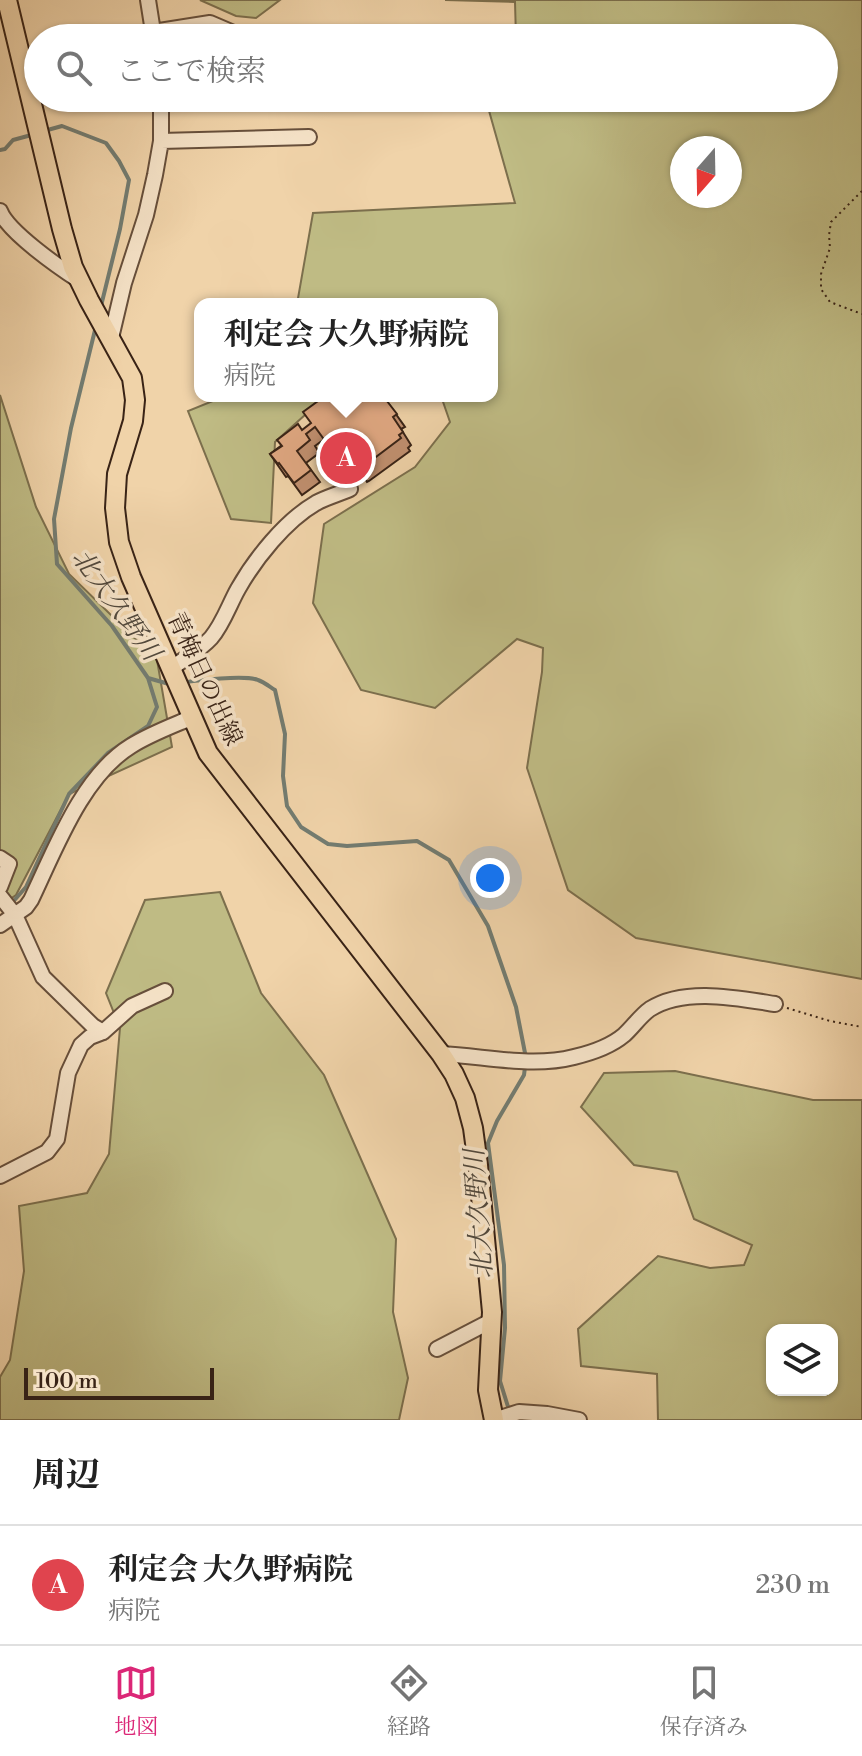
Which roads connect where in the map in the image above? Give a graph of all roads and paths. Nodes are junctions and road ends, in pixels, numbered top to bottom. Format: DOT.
graph roads {
  1 [pos="7,0"];
  2 [pos="148,0"];
  3 [pos="152,24"];
  4 [pos="24,70"];
  5 [pos="34,112"];
  6 [pos="161,112"];
  7 [pos="309,137"];
  8 [pos="161,141"];
  9 [pos="862,191"];
  10 [pos="0,211"];
  11 [pos="80,281"];
  12 [pos="862,314"];
  13 [pos="108,332"];
  14 [pos="350,489"];
  15 [pos="177,679"];
  16 [pos="193,717"];
  17 [pos="0,858"];
  18 [pos="0,887"];
  19 [pos="0,896"];
  20 [pos="15,915"];
  21 [pos="0,925"];
  22 [pos="165,991"];
  23 [pos="775,1004"];
  24 [pos="862,1027"];
  25 [pos="103,1032"];
  26 [pos="441,1054"];
  27 [pos="0,1176"];
  28 [pos="491,1321"];
  29 [pos="437,1349"];
  30 [pos="498,1419"];
  31 [pos="579,1420"];
  1 -- 4 [label="main road, 青梅日の出線"];
  2 -- 3 [label="street"];
  5 -- 11 [label="main road, 青梅日の出線"];
  6 -- 8 [label="street"];
  7 -- 8 [label="street"];
  8 -- 13 [label="street"];
  9 -- 12 [label="path"];
  10 -- 11 [label="street"];
  11 -- 13 [label="main road, 青梅日の出線"];
  13 -- 15 [label="main road, 青梅日の出線"];
  14 -- 15 [label="street"];
  15 -- 16 [label="main road, 青梅日の出線"];
  16 -- 20 [label="street"];
  16 -- 26 [label="main road, 青梅日の出線"];
  17 -- 18 [label="street"];
  19 -- 20 [label="street"];
  20 -- 21 [label="street"];
  20 -- 25 [label="street"];
  22 -- 25 [label="street"];
  23 -- 24 [label="path"];
  23 -- 26 [label="street"];
  25 -- 27 [label="street"];
  26 -- 28 [label="main road, 青梅日の出線"];
  28 -- 29 [label="street"];
  28 -- 30 [label="main road, 青梅日の出線"];
  30 -- 31 [label="street"];
}
